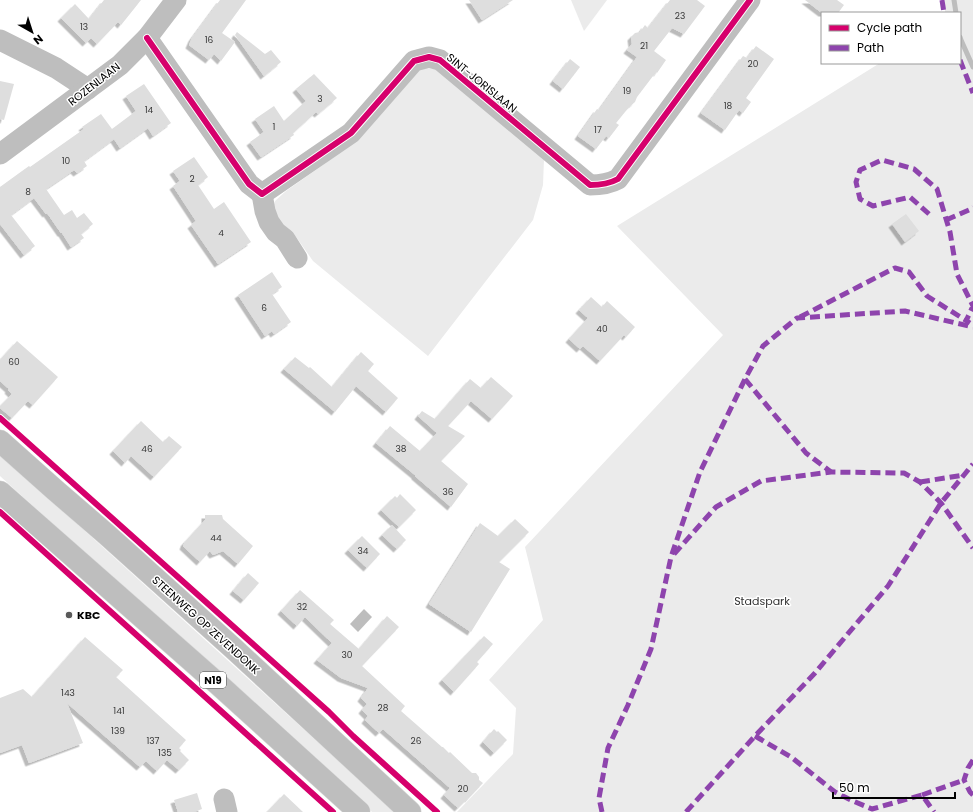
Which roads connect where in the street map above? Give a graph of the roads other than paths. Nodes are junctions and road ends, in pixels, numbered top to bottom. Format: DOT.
graph roads {
  1 [pos="176,0"];
  2 [pos="750,0"];
  3 [pos="148,38"];
  4 [pos="0,40"];
  5 [pos="88,89"];
  6 [pos="0,154"];
  7 [pos="262,194"];
  8 [pos="296,258"];
  9 [pos="0,441"];
  10 [pos="0,492"];
  11 [pos="359,812"];
  12 [pos="410,812"];
  1 -- 3 [label="street, ROZENLAAN"];
  2 -- 7 [label="street, SINT-JORISLAAN"];
  3 -- 5 [label="street, ROZENLAAN"];
  3 -- 7 [label="street"];
  4 -- 5 [label="street"];
  5 -- 6 [label="street, ROZENLAAN"];
  7 -- 8 [label="street"];
  9 -- 12 [label="main road, STEENWEG OP ZEVENDONK"];
  10 -- 11 [label="main road, N19"];
}
